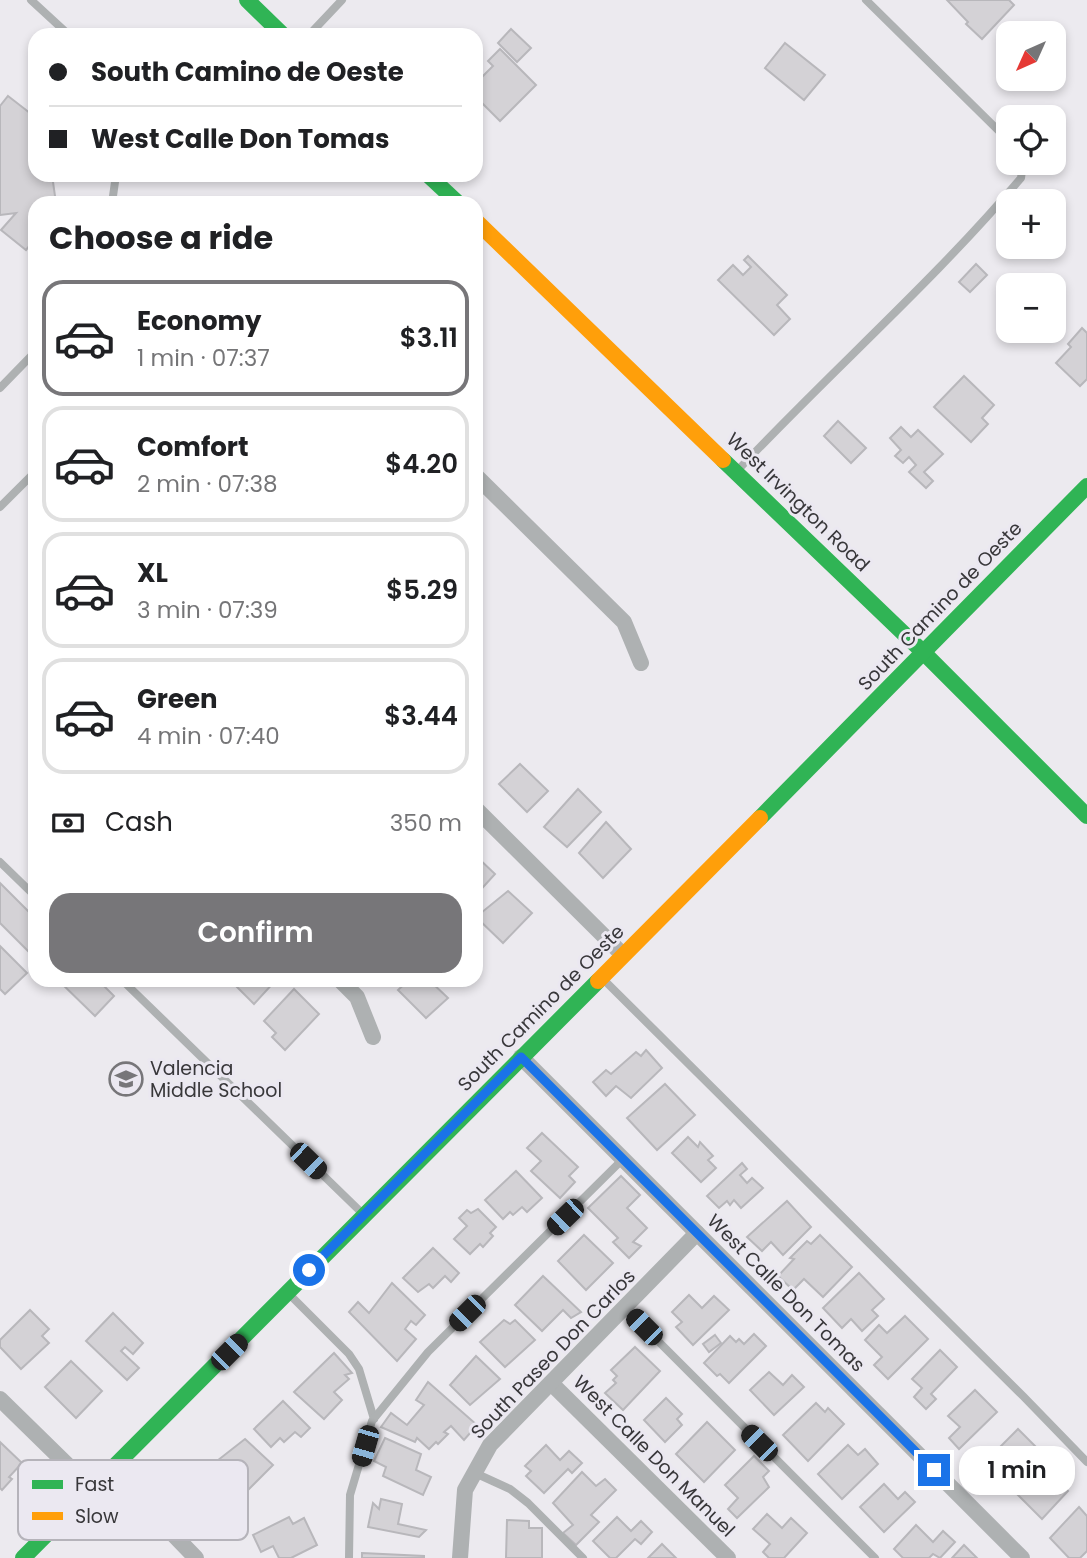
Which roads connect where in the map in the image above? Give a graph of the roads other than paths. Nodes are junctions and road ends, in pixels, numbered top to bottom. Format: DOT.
graph roads {
  1 [pos="31,0"];
  2 [pos="247,0"];
  3 [pos="342,0"];
  4 [pos="866,0"];
  5 [pos="61,28"];
  6 [pos="276,28"];
  7 [pos="316,28"];
  8 [pos="996,129"];
  9 [pos="1021,175"];
  10 [pos="435,182"];
  11 [pos="450,196"];
  12 [pos="483,233"];
  13 [pos="28,359"];
  14 [pos="0,388"];
  15 [pos="736,472"];
  16 [pos="28,479"];
  17 [pos="483,483"];
  18 [pos="1087,486"];
  19 [pos="0,506"];
  20 [pos="924,653"];
  21 [pos="640,663"];
  22 [pos="483,816"];
  23 [pos="1087,816"];
  24 [pos="0,862"];
  25 [pos="28,889"];
  26 [pos="623,955"];
  27 [pos="601,977"];
  28 [pos="129,987"];
  29 [pos="347,987"];
  30 [pos="373,1037"];
  31 [pos="521,1057"];
  32 [pos="623,1159"];
  33 [pos="364,1215"];
  34 [pos="697,1233"];
  35 [pos="288,1292"];
  36 [pos="625,1308"];
  37 [pos="551,1383"];
  38 [pos="0,1399"];
  39 [pos="374,1419"];
  40 [pos="62,1460"];
  41 [pos="121,1460"];
  42 [pos="1087,1462"];
  43 [pos="475,1473"];
  44 [pos="41,1540"];
  45 [pos="179,1540"];
  46 [pos="23,1558"];
  47 [pos="196,1558"];
  48 [pos="349,1558"];
  49 [pos="460,1558"];
  50 [pos="583,1558"];
  51 [pos="727,1558"];
  52 [pos="875,1558"];
  53 [pos="1022,1558"];
  1 -- 5 [label="lane"];
  2 -- 6 [label="street"];
  3 -- 7 [label="lane"];
  4 -- 8 [label="lane"];
  9 -- 15 [label="lane"];
  10 -- 11 [label="street"];
  12 -- 15 [label="street, West Irvington Road"];
  13 -- 14 [label="lane"];
  15 -- 20 [label="street, West Irvington Road"];
  16 -- 19 [label="lane"];
  17 -- 21 [label="street"];
  18 -- 20 [label="street, South Camino de Oeste"];
  20 -- 23 [label="street, West Irvington Road"];
  20 -- 26 [label="street, South Camino de Oeste"];
  22 -- 26 [label="street"];
  24 -- 25 [label="lane"];
  26 -- 27 [label="street, South Camino de Oeste"];
  27 -- 31 [label="street, South Camino de Oeste"];
  27 -- 42 [label="lane"];
  28 -- 33 [label="lane"];
  29 -- 30 [label="street"];
  31 -- 32 [label="street, West Calle Don Tomas"];
  31 -- 33 [label="street, South Camino de Oeste"];
  32 -- 34 [label="street, West Calle Don Tomas"];
  32 -- 39 [label="lane"];
  33 -- 35 [label="street, South Camino de Oeste"];
  34 -- 36 [label="street, South Paseo Don Carlos"];
  34 -- 53 [label="street, West Calle Don Tomas"];
  35 -- 39 [label="lane"];
  35 -- 41 [label="street, South Camino de Oeste"];
  36 -- 37 [label="street, South Paseo Don Carlos"];
  36 -- 52 [label="lane"];
  37 -- 43 [label="street, South Paseo Don Carlos"];
  37 -- 51 [label="street, West Calle Don Manuel"];
  38 -- 40 [label="street"];
  39 -- 48 [label="lane"];
  43 -- 49 [label="street, South Paseo Don Carlos"];
  43 -- 50 [label="lane"];
  44 -- 46 [label="street, South Camino de Oeste"];
  45 -- 47 [label="street"];
}
